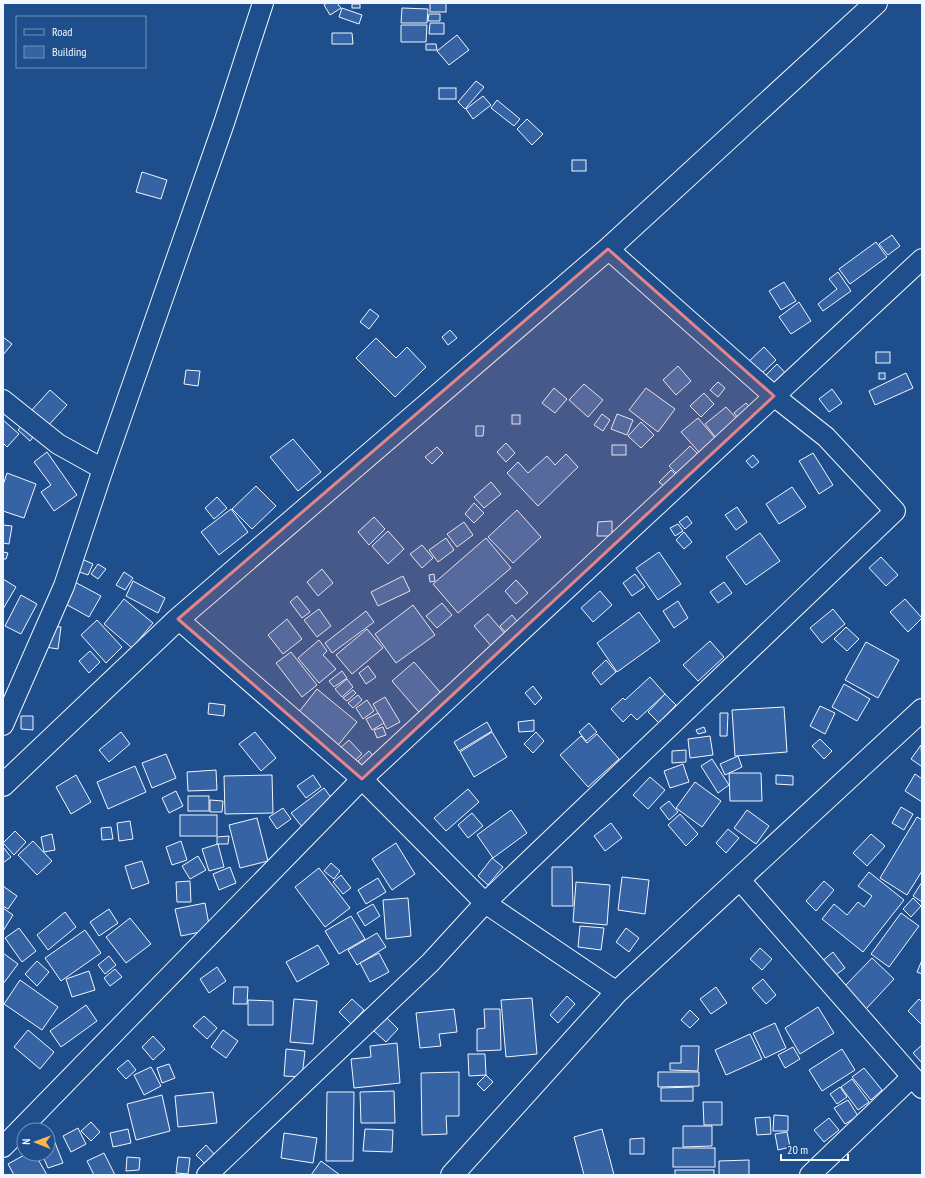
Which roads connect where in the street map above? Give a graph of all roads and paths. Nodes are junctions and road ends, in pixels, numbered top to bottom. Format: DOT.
graph roads {
  1 [pos="263,3"];
  2 [pos="876,3"];
  3 [pos="608,249"];
  4 [pos="920,264"];
  5 [pos="774,396"];
  6 [pos="3,400"];
  7 [pos="102,469"];
  8 [pos="178,619"];
  9 [pos="922,710"];
  10 [pos="3,725"];
  11 [pos="362,779"];
  12 [pos="3,785"];
  13 [pos="739,879"];
  14 [pos="485,903"];
  15 [pos="617,992"];
  16 [pos="917,1083"];
  17 [pos="3,1147"];
  18 [pos="207,1175"];
  19 [pos="452,1175"];
  20 [pos="810,1175"];
  1 -- 7 [label="street"];
  2 -- 3 [label="main road"];
  3 -- 5 [label="street"];
  3 -- 8 [label="main road"];
  4 -- 5 [label="street"];
  5 -- 11 [label="street"];
  5 -- 14 [label="street"];
  6 -- 7 [label="street"];
  7 -- 10 [label="street"];
  8 -- 11 [label="street"];
  8 -- 12 [label="main road"];
  9 -- 13 [label="main road"];
  11 -- 14 [label="street"];
  11 -- 17 [label="street"];
  13 -- 15 [label="main road"];
  13 -- 16 [label="street"];
  14 -- 15 [label="street"];
  14 -- 18 [label="street"];
  15 -- 19 [label="main road"];
  16 -- 20 [label="street"];
}
